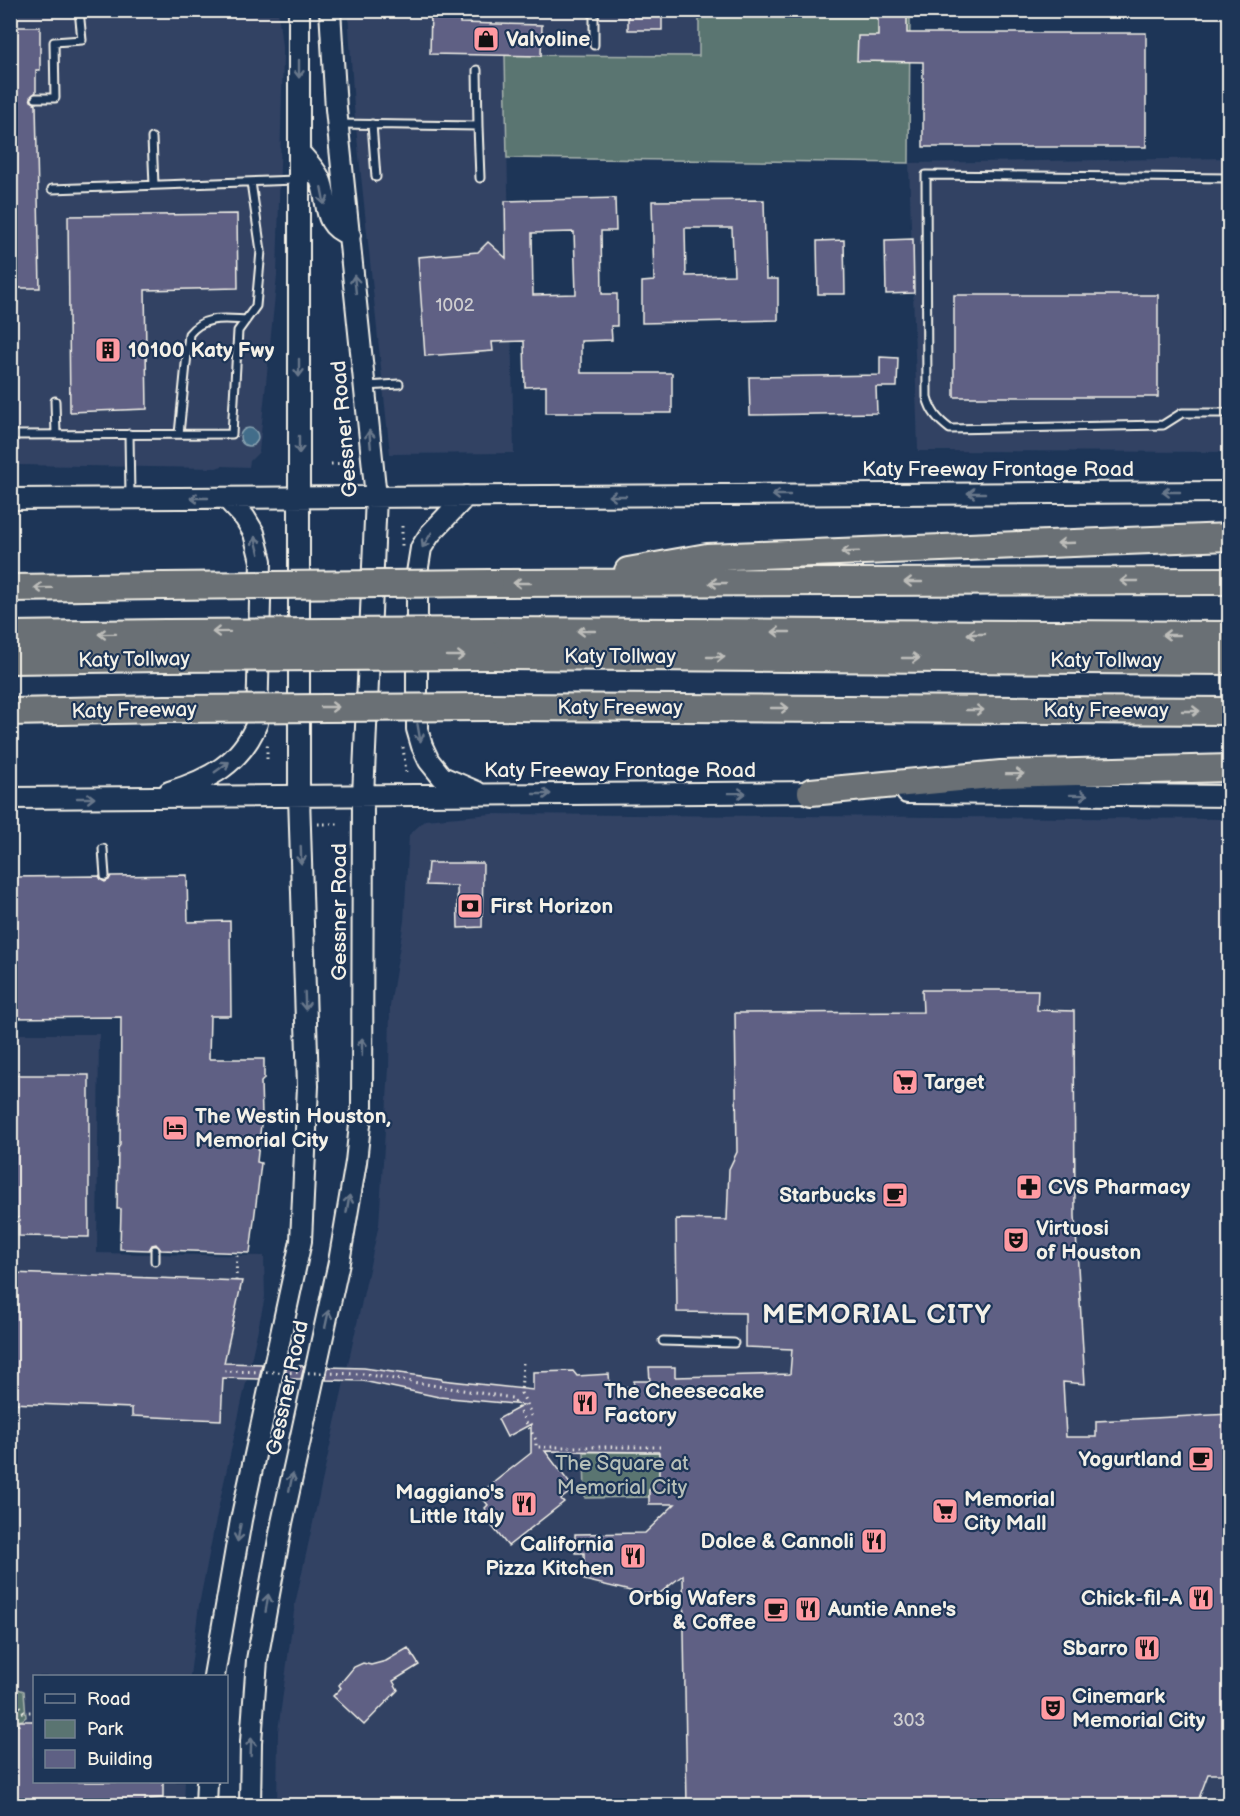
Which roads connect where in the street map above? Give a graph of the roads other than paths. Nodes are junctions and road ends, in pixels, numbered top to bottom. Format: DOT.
graph roads {
  1 [pos="78,10"];
  2 [pos="299,10"];
  3 [pos="330,10"];
  4 [pos="594,10"];
  5 [pos="594,45"];
  6 [pos="477,70"];
  7 [pos="36,98"];
  8 [pos="338,124"];
  9 [pos="372,124"];
  10 [pos="478,126"];
  11 [pos="152,138"];
  12 [pos="299,152"];
  13 [pos="376,177"];
  14 [pos="480,178"];
  15 [pos="1230,178"];
  16 [pos="299,180"];
  17 [pos="251,182"];
  18 [pos="154,186"];
  19 [pos="52,189"];
  20 [pos="350,235"];
  21 [pos="246,320"];
  22 [pos="399,384"];
  23 [pos="365,386"];
  24 [pos="55,401"];
  25 [pos="1230,412"];
  26 [pos="129,434"];
  27 [pos="179,434"];
  28 [pos="10,435"];
  29 [pos="56,435"];
  30 [pos="1230,492"];
  31 [pos="466,496"];
  32 [pos="375,497"];
  33 [pos="226,498"];
  34 [pos="299,498"];
  35 [pos="10,499"];
  36 [pos="130,499"];
  37 [pos="1230,537"];
  38 [pos="1230,581"];
  39 [pos="555,584"];
  40 [pos="10,588"];
  41 [pos="10,635"];
  42 [pos="1230,635"];
  43 [pos="489,643"];
  44 [pos="10,660"];
  45 [pos="1230,661"];
  46 [pos="1230,711"];
  47 [pos="10,712"];
  48 [pos="1230,768"];
  49 [pos="811,792"];
  50 [pos="483,795"];
  51 [pos="299,796"];
  52 [pos="363,796"];
  53 [pos="1230,796"];
  54 [pos="10,798"];
  55 [pos="149,798"];
  56 [pos="103,849"];
  57 [pos="105,876"];
  58 [pos="155,1250"];
  59 [pos="155,1261"];
  60 [pos="663,1341"];
  61 [pos="734,1343"];
  62 [pos="214,1675"];
  63 [pos="207,1783"];
  64 [pos="206,1806"];
  65 [pos="250,1806"];
  1 -- 7 [label="lane"];
  2 -- 12 [label="main road, Gessner Road, one-way"];
  3 -- 8 [label="main road, Gessner Road"];
  4 -- 5 [label="lane"];
  6 -- 10 [label="lane"];
  8 -- 9 [label="lane"];
  8 -- 20 [label="main road, Gessner Road"];
  9 -- 10 [label="lane"];
  9 -- 13 [label="lane"];
  10 -- 14 [label="lane"];
  11 -- 18 [label="lane"];
  12 -- 16 [label="main road, Gessner Road"];
  12 -- 20 [label="main road, one-way"];
  15 -- 25 [label="lane"];
  16 -- 17 [label="lane"];
  16 -- 34 [label="main road, Gessner Road, one-way"];
  17 -- 18 [label="lane"];
  17 -- 21 [label="lane"];
  18 -- 19 [label="lane"];
  23 -- 20 [label="main road, Gessner Road, one-way"];
  21 -- 27 [label="lane"];
  21 -- 27 [label="lane"];
  22 -- 23 [label="lane"];
  32 -- 23 [label="main road, Gessner Road, one-way"];
  24 -- 29 [label="lane"];
  26 -- 27 [label="lane"];
  26 -- 29 [label="lane"];
  26 -- 36 [label="lane"];
  28 -- 29 [label="lane"];
  30 -- 31 [label="main road, Katy Freeway Frontage Road, one-way"];
  31 -- 32 [label="main road, Katy Freeway Frontage Road"];
  31 -- 50 [label="main road, one-way"];
  32 -- 34 [label="main road, Katy Freeway Frontage Road"];
  32 -- 52 [label="main road, Gessner Road"];
  33 -- 34 [label="main road, Katy Freeway Frontage Road"];
  33 -- 36 [label="main road, Katy Freeway Frontage Road, one-way"];
  55 -- 33 [label="main road, one-way"];
  34 -- 51 [label="main road, Gessner Road"];
  35 -- 36 [label="main road, Katy Freeway Frontage Road"];
  37 -- 39 [label="highway, one-way"];
  38 -- 39 [label="highway, one-way"];
  39 -- 40 [label="highway, one-way, bridge"];
  43 -- 41 [label="highway, Katy Tollway, one-way, bridge"];
  42 -- 43 [label="highway, Katy Tollway, one-way"];
  44 -- 43 [label="highway, Katy Tollway, one-way, bridge"];
  43 -- 45 [label="highway, Katy Tollway, one-way"];
  47 -- 46 [label="highway, Katy Freeway, one-way, bridge"];
  49 -- 48 [label="highway, one-way"];
  50 -- 49 [label="main road, Katy Freeway Frontage Road, one-way"];
  49 -- 53 [label="main road, Katy Freeway Frontage Road, one-way"];
  50 -- 52 [label="main road, Katy Freeway Frontage Road"];
  51 -- 52 [label="main road, Katy Freeway Frontage Road"];
  51 -- 55 [label="main road, Katy Freeway Frontage Road"];
  51 -- 62 [label="main road, Gessner Road, one-way"];
  65 -- 52 [label="main road, Gessner Road, one-way"];
  54 -- 55 [label="main road, Katy Freeway Frontage Road, one-way"];
  56 -- 57 [label="lane"];
  58 -- 59 [label="lane"];
  60 -- 61 [label="lane"];
  63 -- 64 [label="main road"];
}
